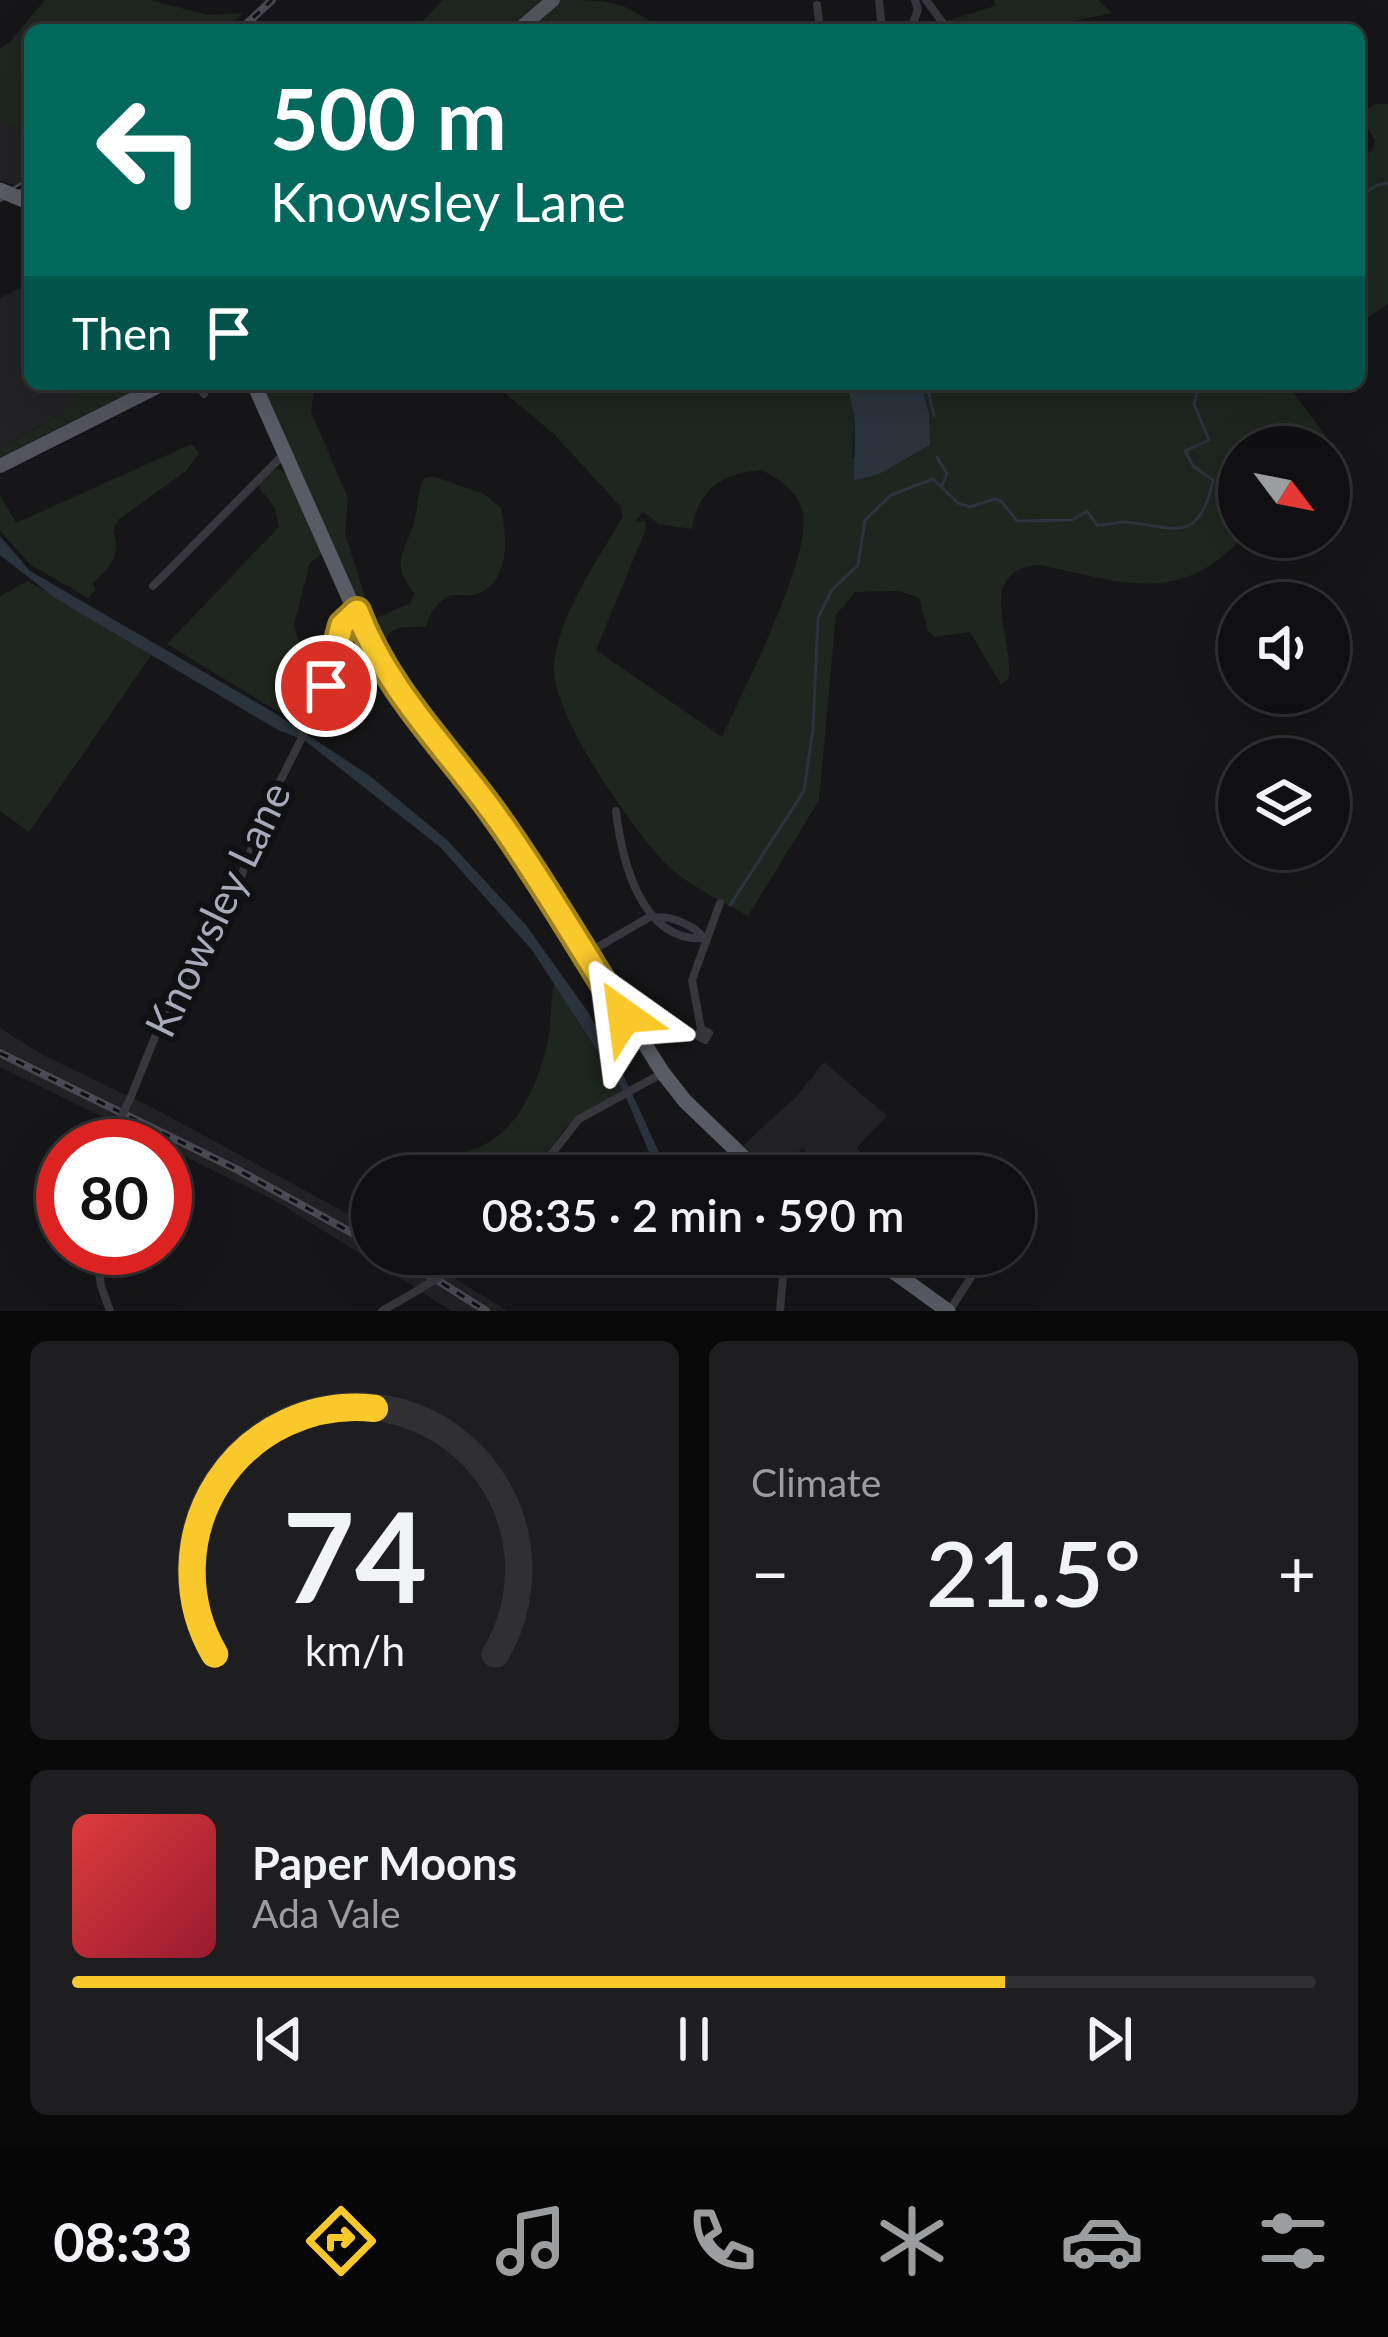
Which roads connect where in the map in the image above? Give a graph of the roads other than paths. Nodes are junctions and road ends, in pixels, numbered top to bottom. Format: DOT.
graph roads {
  1 [pos="553,0"];
  2 [pos="919,1"];
  3 [pos="817,5"];
  4 [pos="525,24"];
  5 [pos="819,24"];
  6 [pos="942,24"];
  7 [pos="151,390"];
  8 [pos="202,390"];
  9 [pos="257,390"];
  10 [pos="204,394"];
  11 [pos="284,454"];
  12 [pos="0,466"];
  13 [pos="153,586"];
  14 [pos="357,611"];
  15 [pos="616,811"];
  16 [pos="719,903"];
  17 [pos="652,917"];
  18 [pos="705,938"];
  19 [pos="586,954"];
  20 [pos="701,1029"];
  21 [pos="663,1073"];
  22 [pos="120,1119"];
  23 [pos="551,1155"];
  24 [pos="742,1155"];
  25 [pos="100,1275"];
  26 [pos="442,1275"];
  27 [pos="783,1275"];
  28 [pos="897,1275"];
  29 [pos="972,1275"];
  30 [pos="110,1311"];
  31 [pos="382,1311"];
  32 [pos="780,1311"];
  33 [pos="948,1311"];
  1 -- 4 [label="main road"];
  2 -- 6 [label="street"];
  3 -- 5 [label="street"];
  7 -- 12 [label="main road"];
  8 -- 10 [label="street"];
  9 -- 11 [label="highway"];
  11 -- 13 [label="street"];
  11 -- 14 [label="highway"];
  14 -- 19 [label="highway"];
  14 -- 22 [label="street, Knowsley Lane, bridge"];
  15 -- 17 [label="street"];
  16 -- 18 [label="street"];
  17 -- 18 [label="street"];
  17 -- 19 [label="street"];
  18 -- 20 [label="street"];
  19 -- 21 [label="highway"];
  21 -- 23 [label="street"];
  21 -- 24 [label="highway"];
  25 -- 30 [label="street"];
  26 -- 31 [label="street, bridge"];
  27 -- 32 [label="street"];
  28 -- 33 [label="highway"];
  29 -- 33 [label="street"];
}
